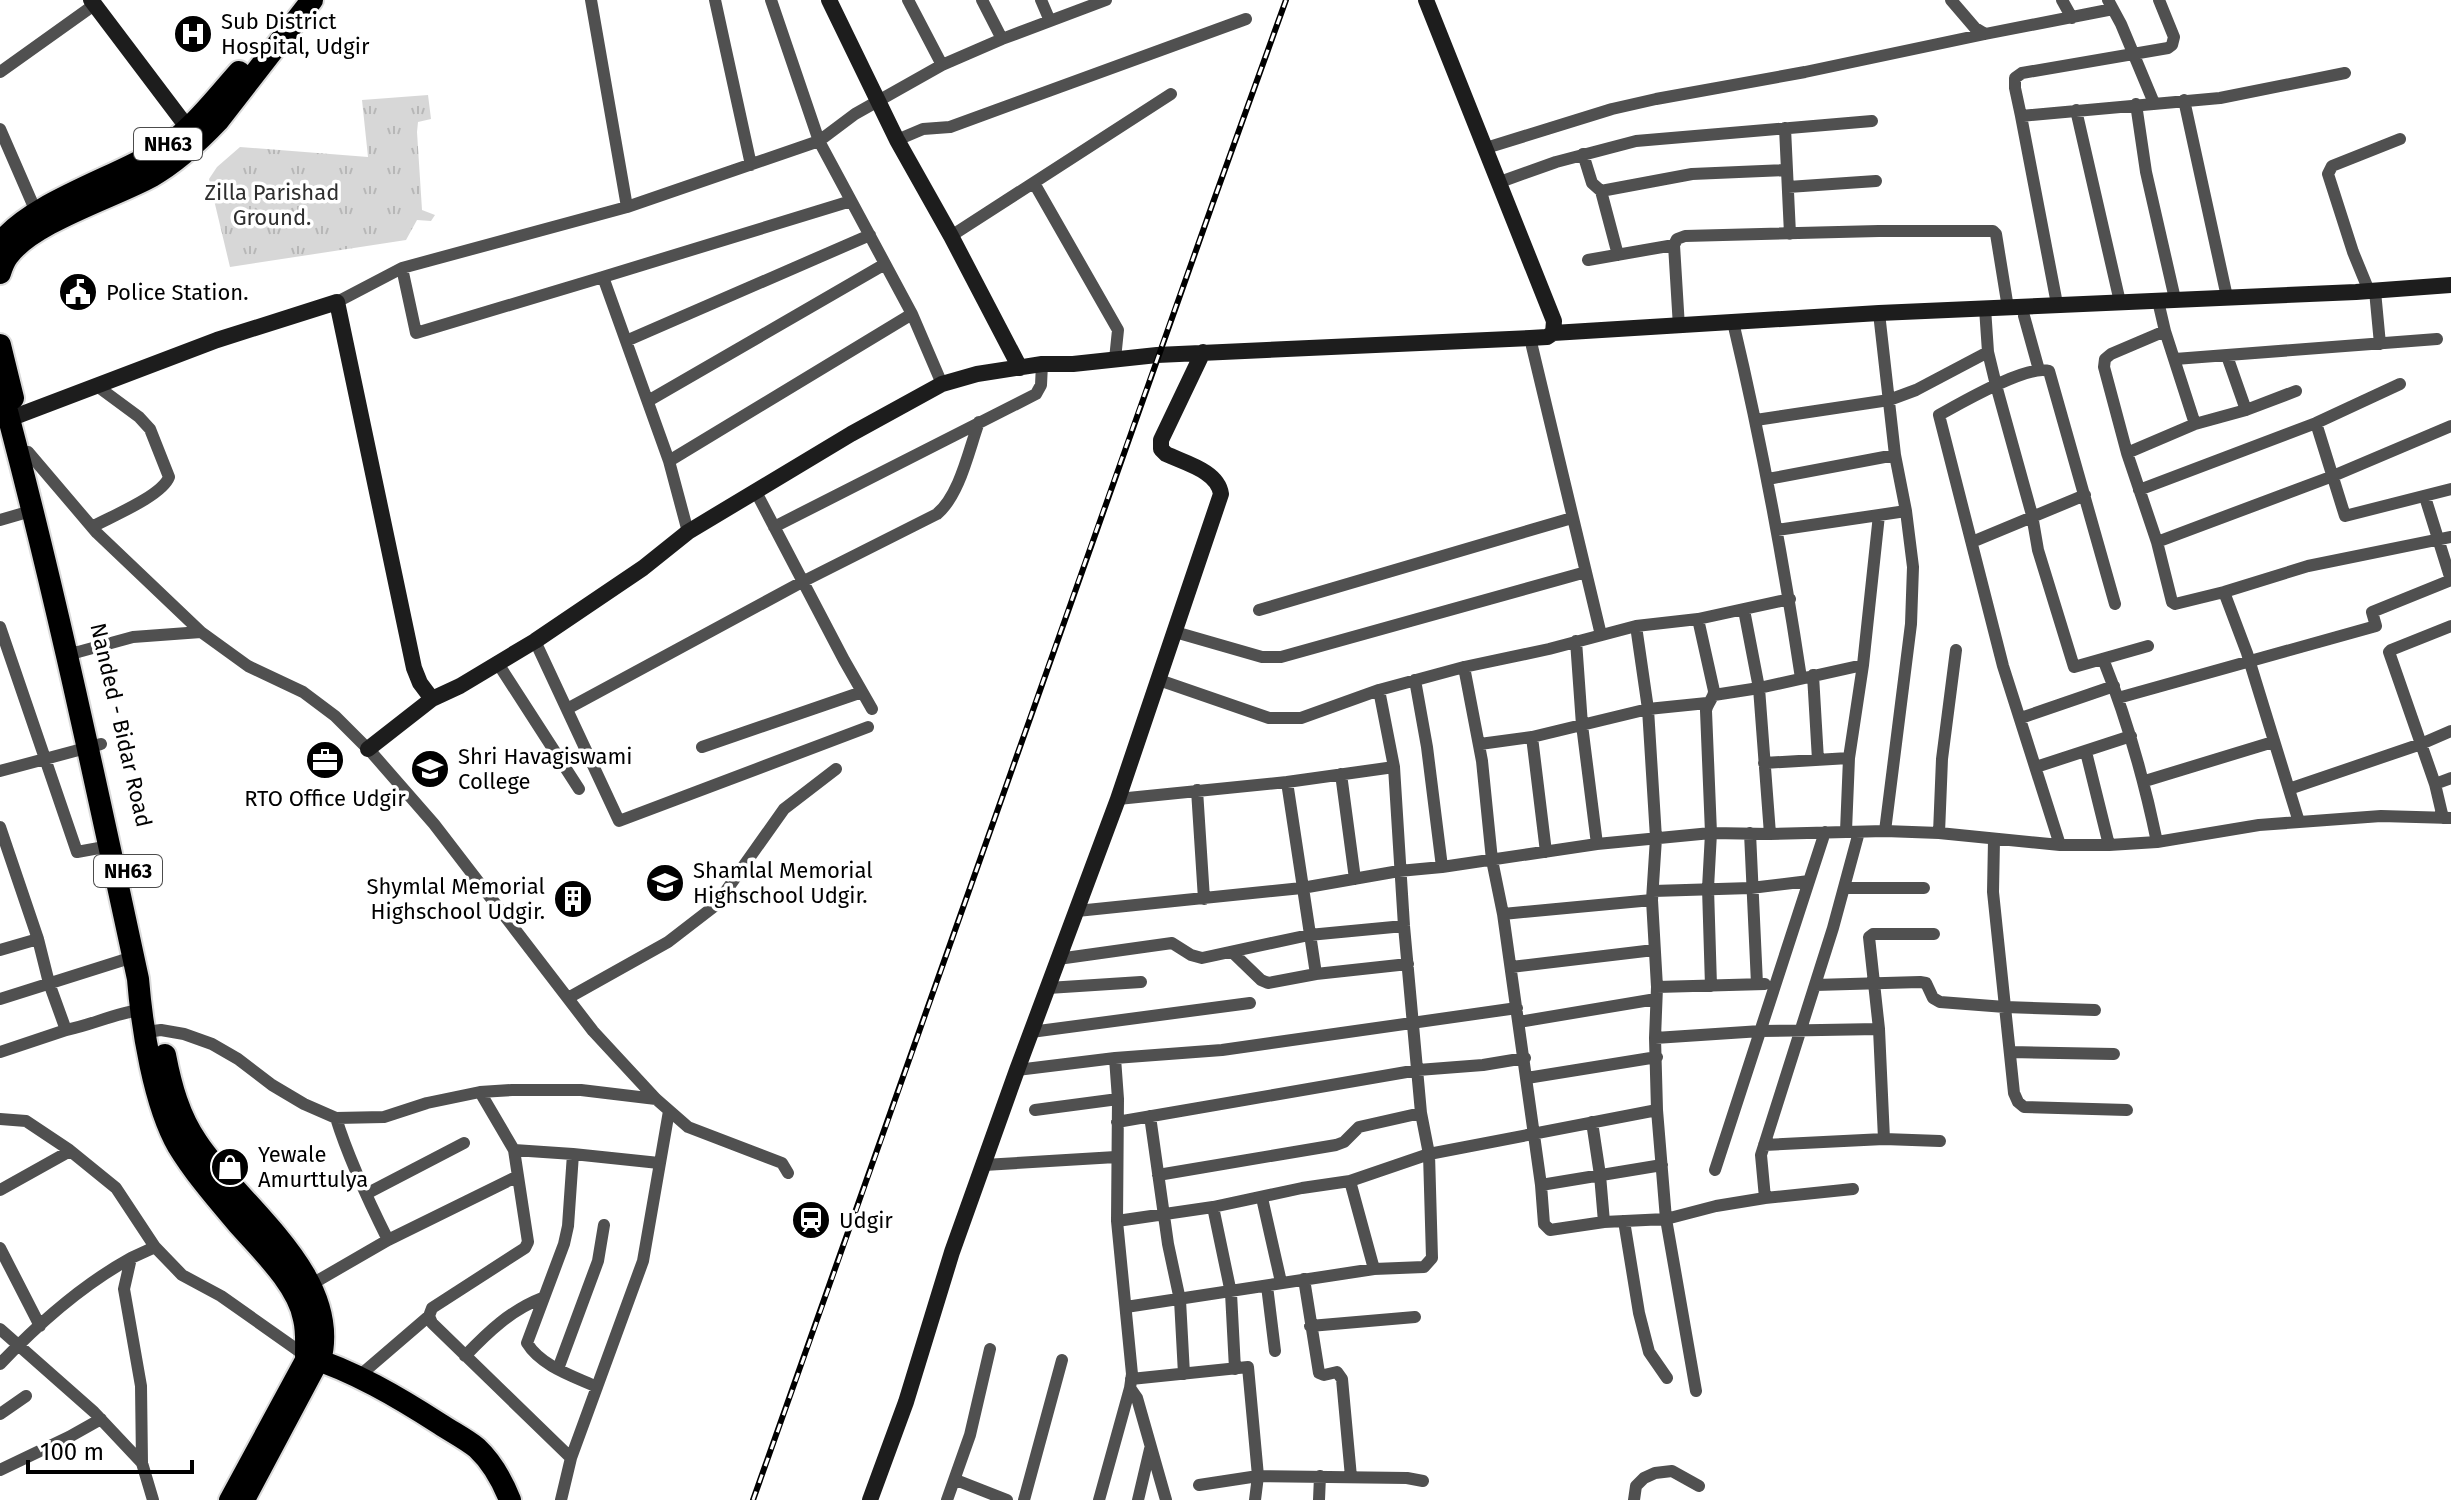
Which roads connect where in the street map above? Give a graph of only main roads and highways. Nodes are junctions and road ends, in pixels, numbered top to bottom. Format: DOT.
graph roads {
  1 [pos="301,0"];
  2 [pos="312,0"];
  3 [pos="0,244"];
  4 [pos="0,273"];
  5 [pos="0,345"];
  6 [pos="0,385"];
  7 [pos="14,417"];
  8 [pos="72,652"];
  9 [pos="95,745"];
  10 [pos="149,1024"];
  11 [pos="313,1358"];
  12 [pos="228,1500"];
  13 [pos="246,1500"];
  14 [pos="510,1500"];
  1 -- 3 [label="highway, NH63"];
  2 -- 4 [label="highway, NH63"];
  5 -- 7 [label="highway, Nanded - Bidar Road / NH63"];
  6 -- 7 [label="highway, Nanded - Bidar Road / NH63"];
  7 -- 8 [label="highway, Nanded - Bidar Road / NH63"];
  7 -- 8 [label="highway, Nanded - Bidar Road / NH63"];
  8 -- 9 [label="highway, Nanded - Bidar Road / NH63"];
  9 -- 10 [label="highway, Nanded - Bidar Road / NH63"];
  9 -- 10 [label="highway, Nanded - Bidar Road / NH63"];
  10 -- 11 [label="highway, Nanded - Bidar Road / NH63"];
  11 -- 12 [label="main road"];
  11 -- 13 [label="main road"];
  11 -- 14 [label="highway"];
}
